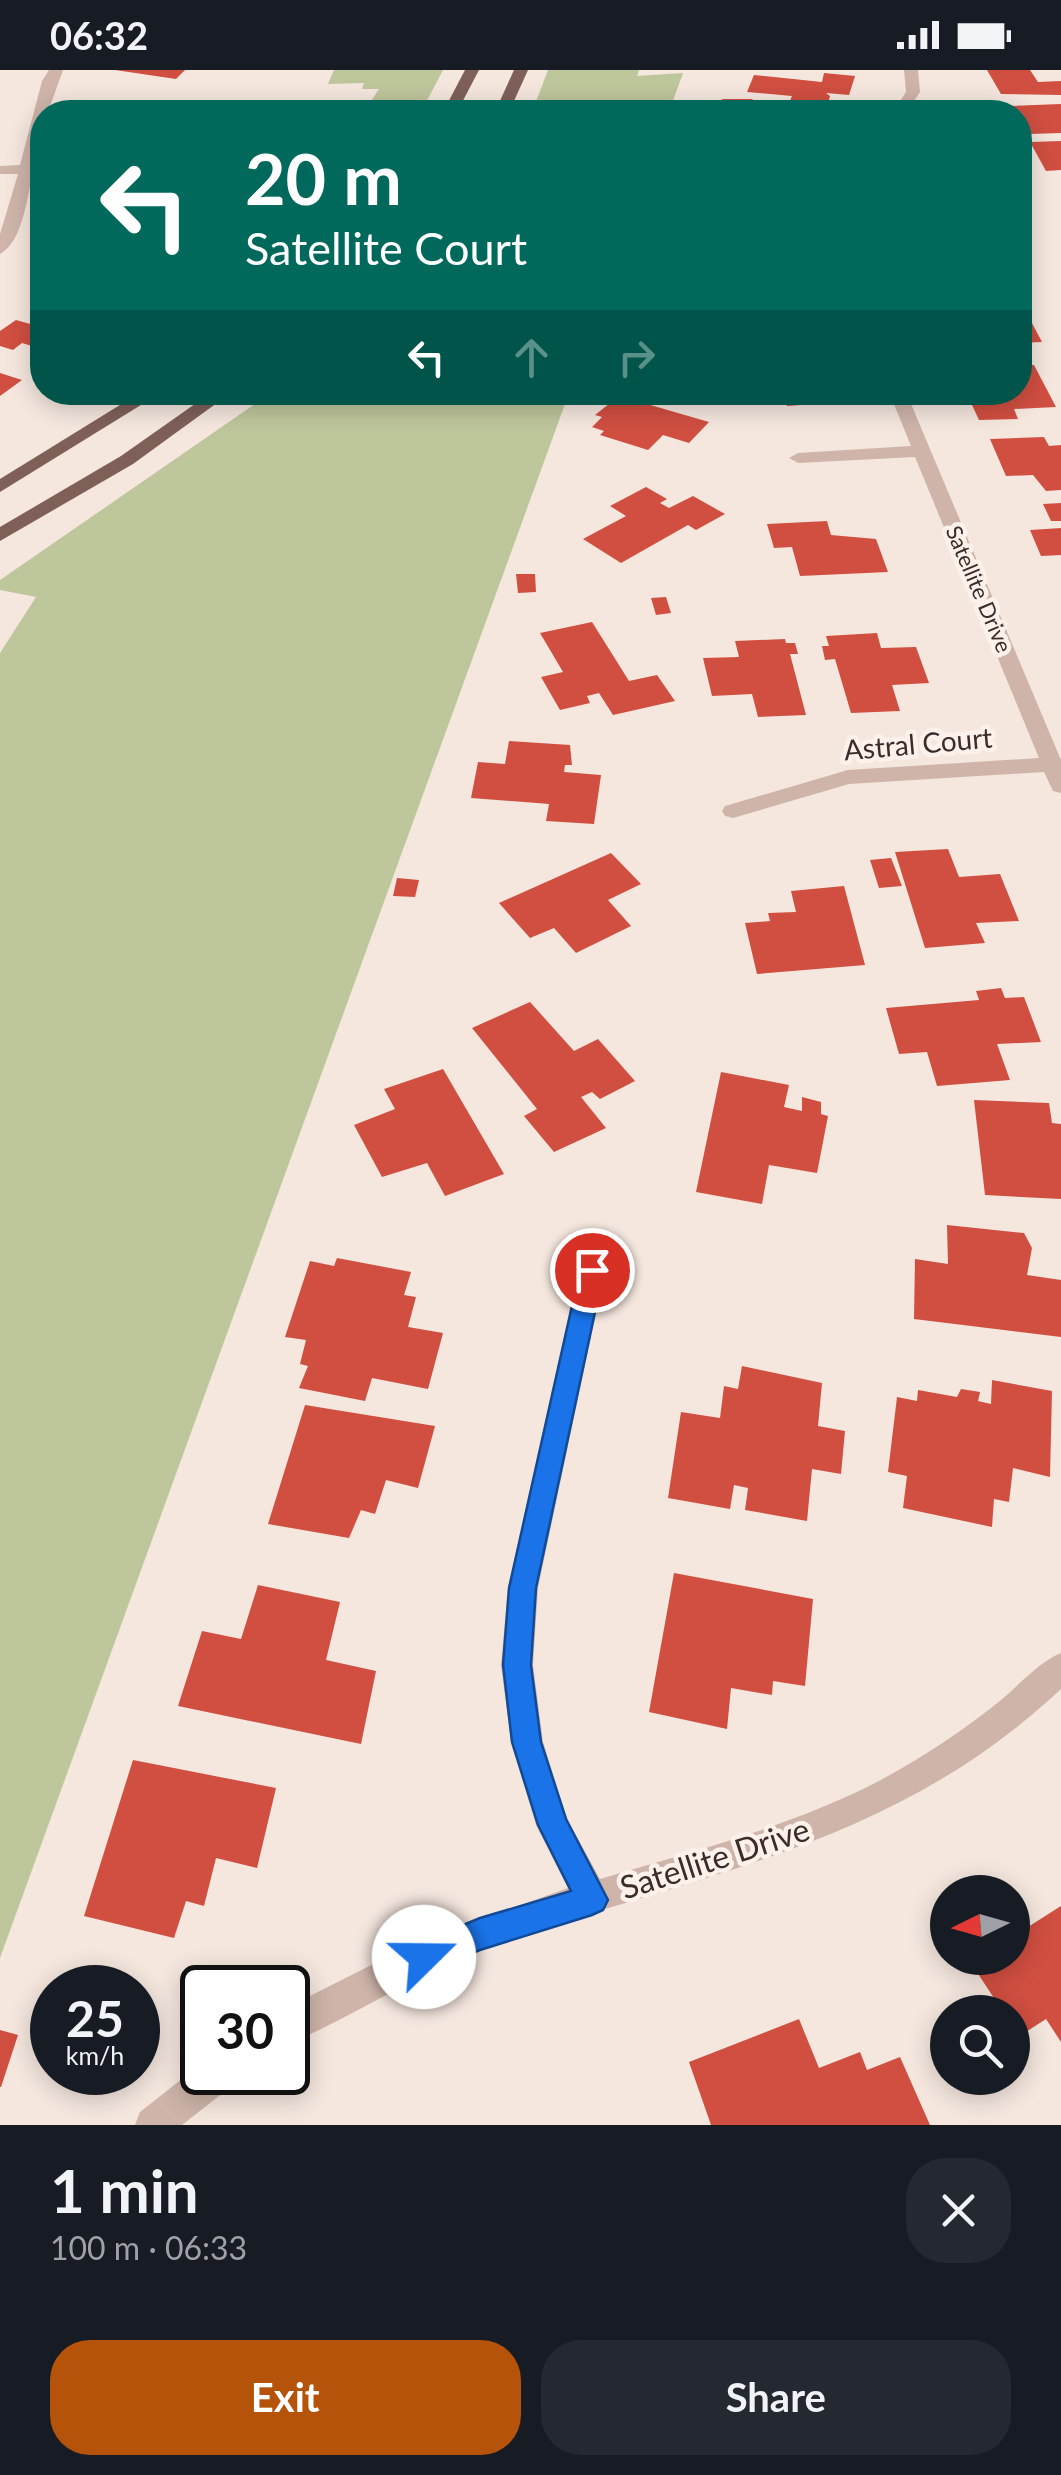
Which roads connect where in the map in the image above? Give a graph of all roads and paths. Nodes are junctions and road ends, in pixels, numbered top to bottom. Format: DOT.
graph roads {
  1 [pos="56,70"];
  2 [pos="472,70"];
  3 [pos="521,70"];
  4 [pos="911,70"];
  5 [pos="45,100"];
  6 [pos="456,100"];
  7 [pos="507,100"];
  8 [pos="908,100"];
  9 [pos="30,168"];
  10 [pos="0,170"];
  11 [pos="30,181"];
  12 [pos="0,249"];
  13 [pos="133,405"];
  14 [pos="206,405"];
  15 [pos="903,405"];
  16 [pos="922,451"];
  17 [pos="798,458"];
  18 [pos="0,487"];
  19 [pos="0,535"];
  20 [pos="1052,764"];
  21 [pos="1061,786"];
  22 [pos="733,810"];
  23 [pos="592,1270"];
  24 [pos="1061,1668"];
  25 [pos="592,1900"];
  26 [pos="310,2013"];
  27 [pos="190,2095"];
  28 [pos="152,2125"];
  1 -- 5 [label="street"];
  2 -- 6 [label="main road"];
  3 -- 7 [label="main road"];
  4 -- 8 [label="street"];
  9 -- 10 [label="street"];
  11 -- 12 [label="street"];
  13 -- 18 [label="main road"];
  14 -- 19 [label="main road"];
  15 -- 16 [label="street, Satellite Drive"];
  16 -- 17 [label="street"];
  16 -- 20 [label="street, Satellite Drive"];
  20 -- 21 [label="street, Satellite Drive"];
  20 -- 22 [label="street, Astral Court"];
  23 -- 25 [label="street"];
  24 -- 25 [label="street, Satellite Drive"];
  25 -- 26 [label="street, Satellite Drive"];
  27 -- 28 [label="street"];
}
